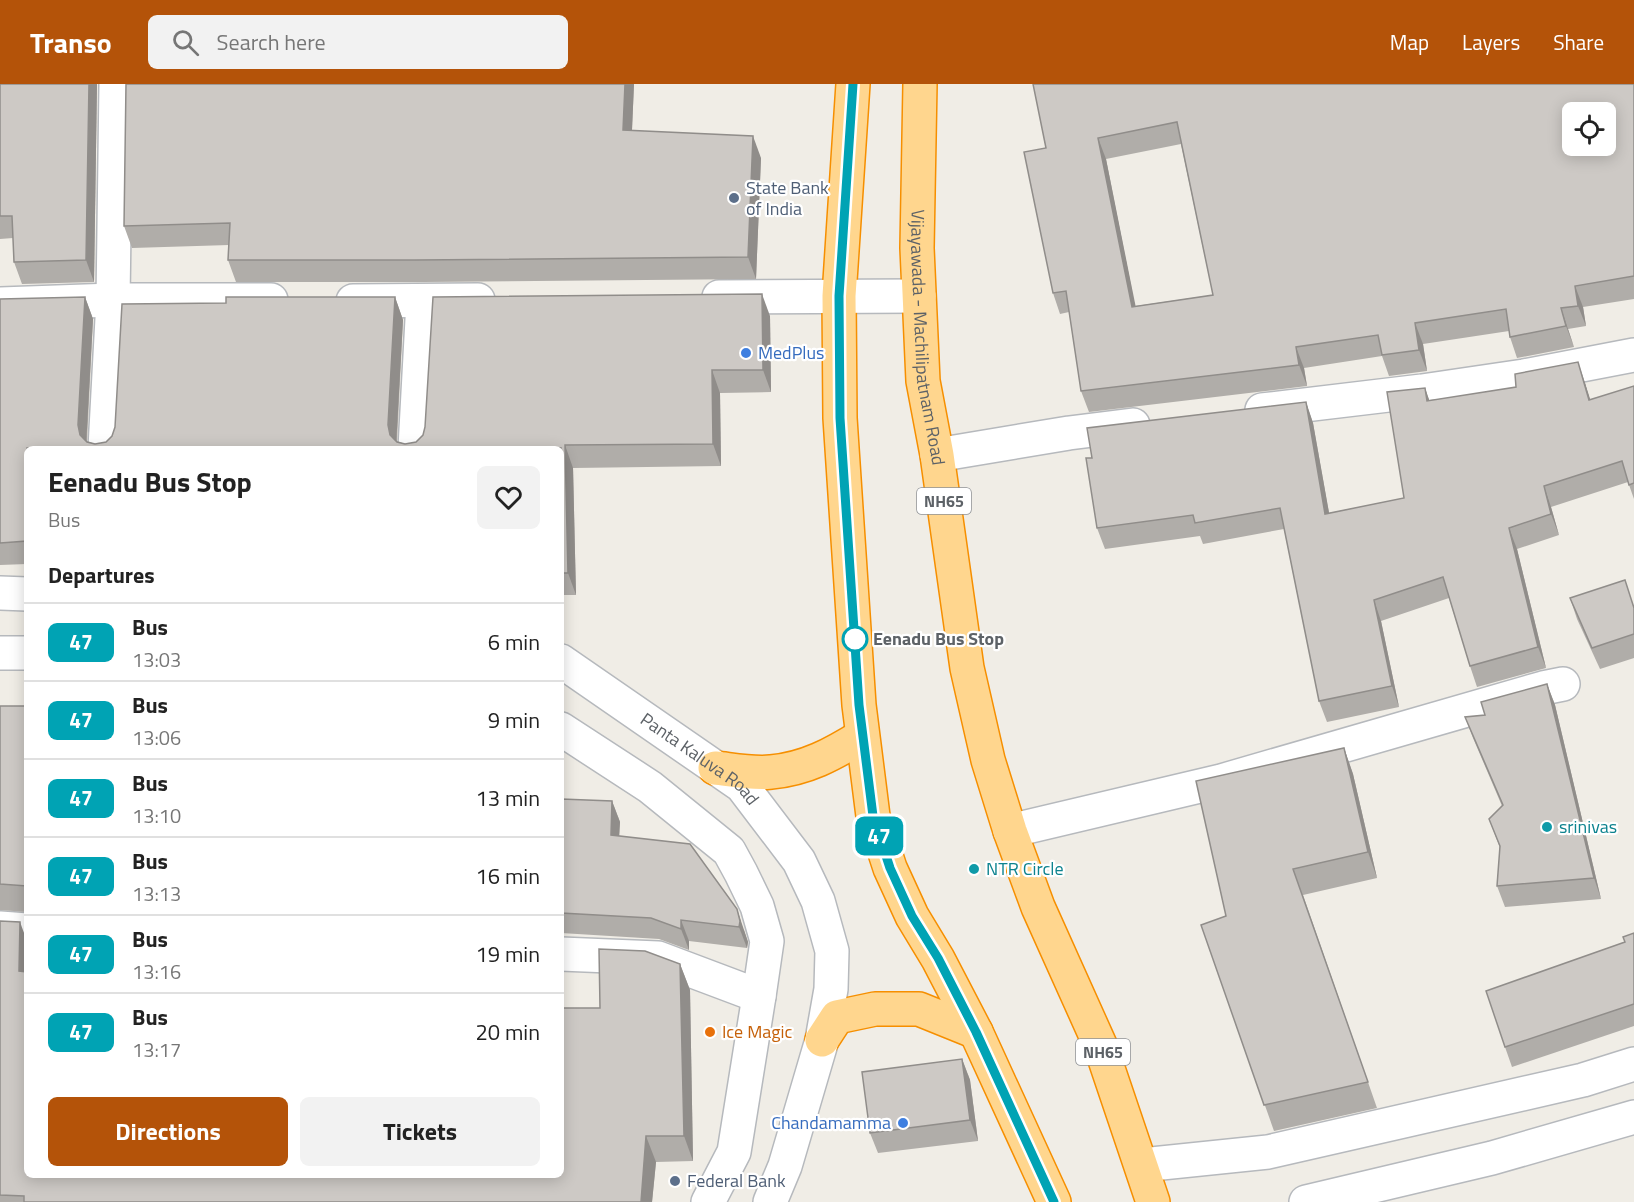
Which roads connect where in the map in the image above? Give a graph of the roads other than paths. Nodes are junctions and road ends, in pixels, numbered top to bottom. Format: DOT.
graph roads {
  1 [pos="116,84"];
  2 [pos="853,84"];
  3 [pos="920,84"];
  4 [pos="839,296"];
  5 [pos="919,296"];
  6 [pos="684,298"];
  7 [pos="113,300"];
  8 [pos="506,300"];
  9 [pos="423,301"];
  10 [pos="0,304"];
  11 [pos="1634,355"];
  12 [pos="1234,413"];
  13 [pos="1163,422"];
  14 [pos="105,446"];
  15 [pos="415,446"];
  16 [pos="937,455"];
  17 [pos="0,593"];
  18 [pos="24,594"];
  19 [pos="0,653"];
  20 [pos="24,653"];
  21 [pos="564,663"];
  22 [pos="1563,684"];
  23 [pos="564,731"];
  24 [pos="862,736"];
  25 [pos="715,768"];
  26 [pos="1010,831"];
  27 [pos="0,928"];
  28 [pos="24,930"];
  29 [pos="564,954"];
  30 [pos="759,996"];
  31 [pos="976,1032"];
  32 [pos="822,1040"];
  33 [pos="1634,1064"];
  34 [pos="1634,1117"];
  35 [pos="1142,1165"];
  36 [pos="708,1202"];
  37 [pos="770,1202"];
  38 [pos="1054,1202"];
  39 [pos="1153,1202"];
  40 [pos="1306,1202"];
  1 -- 7 [label="street"];
  2 -- 4 [label="highway"];
  3 -- 5 [label="highway, Vijayawada - Machilipatnam Road / NH65"];
  4 -- 5 [label="street"];
  4 -- 6 [label="street"];
  4 -- 24 [label="highway"];
  5 -- 16 [label="highway, Vijayawada - Machilipatnam Road / NH65"];
  7 -- 9 [label="street"];
  7 -- 10 [label="street"];
  7 -- 14 [label="street"];
  8 -- 9 [label="street"];
  9 -- 15 [label="street"];
  11 -- 12 [label="street"];
  13 -- 16 [label="street"];
  16 -- 26 [label="highway, Vijayawada - Machilipatnam Road / NH65"];
  17 -- 18 [label="street"];
  19 -- 20 [label="street"];
  21 -- 25 [label="street, Panta Kaluva Road"];
  22 -- 26 [label="street"];
  23 -- 30 [label="street"];
  24 -- 25 [label="highway"];
  24 -- 31 [label="highway"];
  25 -- 32 [label="street, Panta Kaluva Road"];
  26 -- 35 [label="highway, Vijayawada - Machilipatnam Road / NH65"];
  27 -- 28 [label="street"];
  29 -- 30 [label="street"];
  30 -- 36 [label="street"];
  31 -- 32 [label="highway"];
  31 -- 38 [label="highway"];
  32 -- 37 [label="street, Panta Kaluva Road"];
  33 -- 35 [label="street"];
  34 -- 40 [label="street"];
  35 -- 39 [label="highway, Vijayawada - Machilipatnam Road / NH65"];
}
